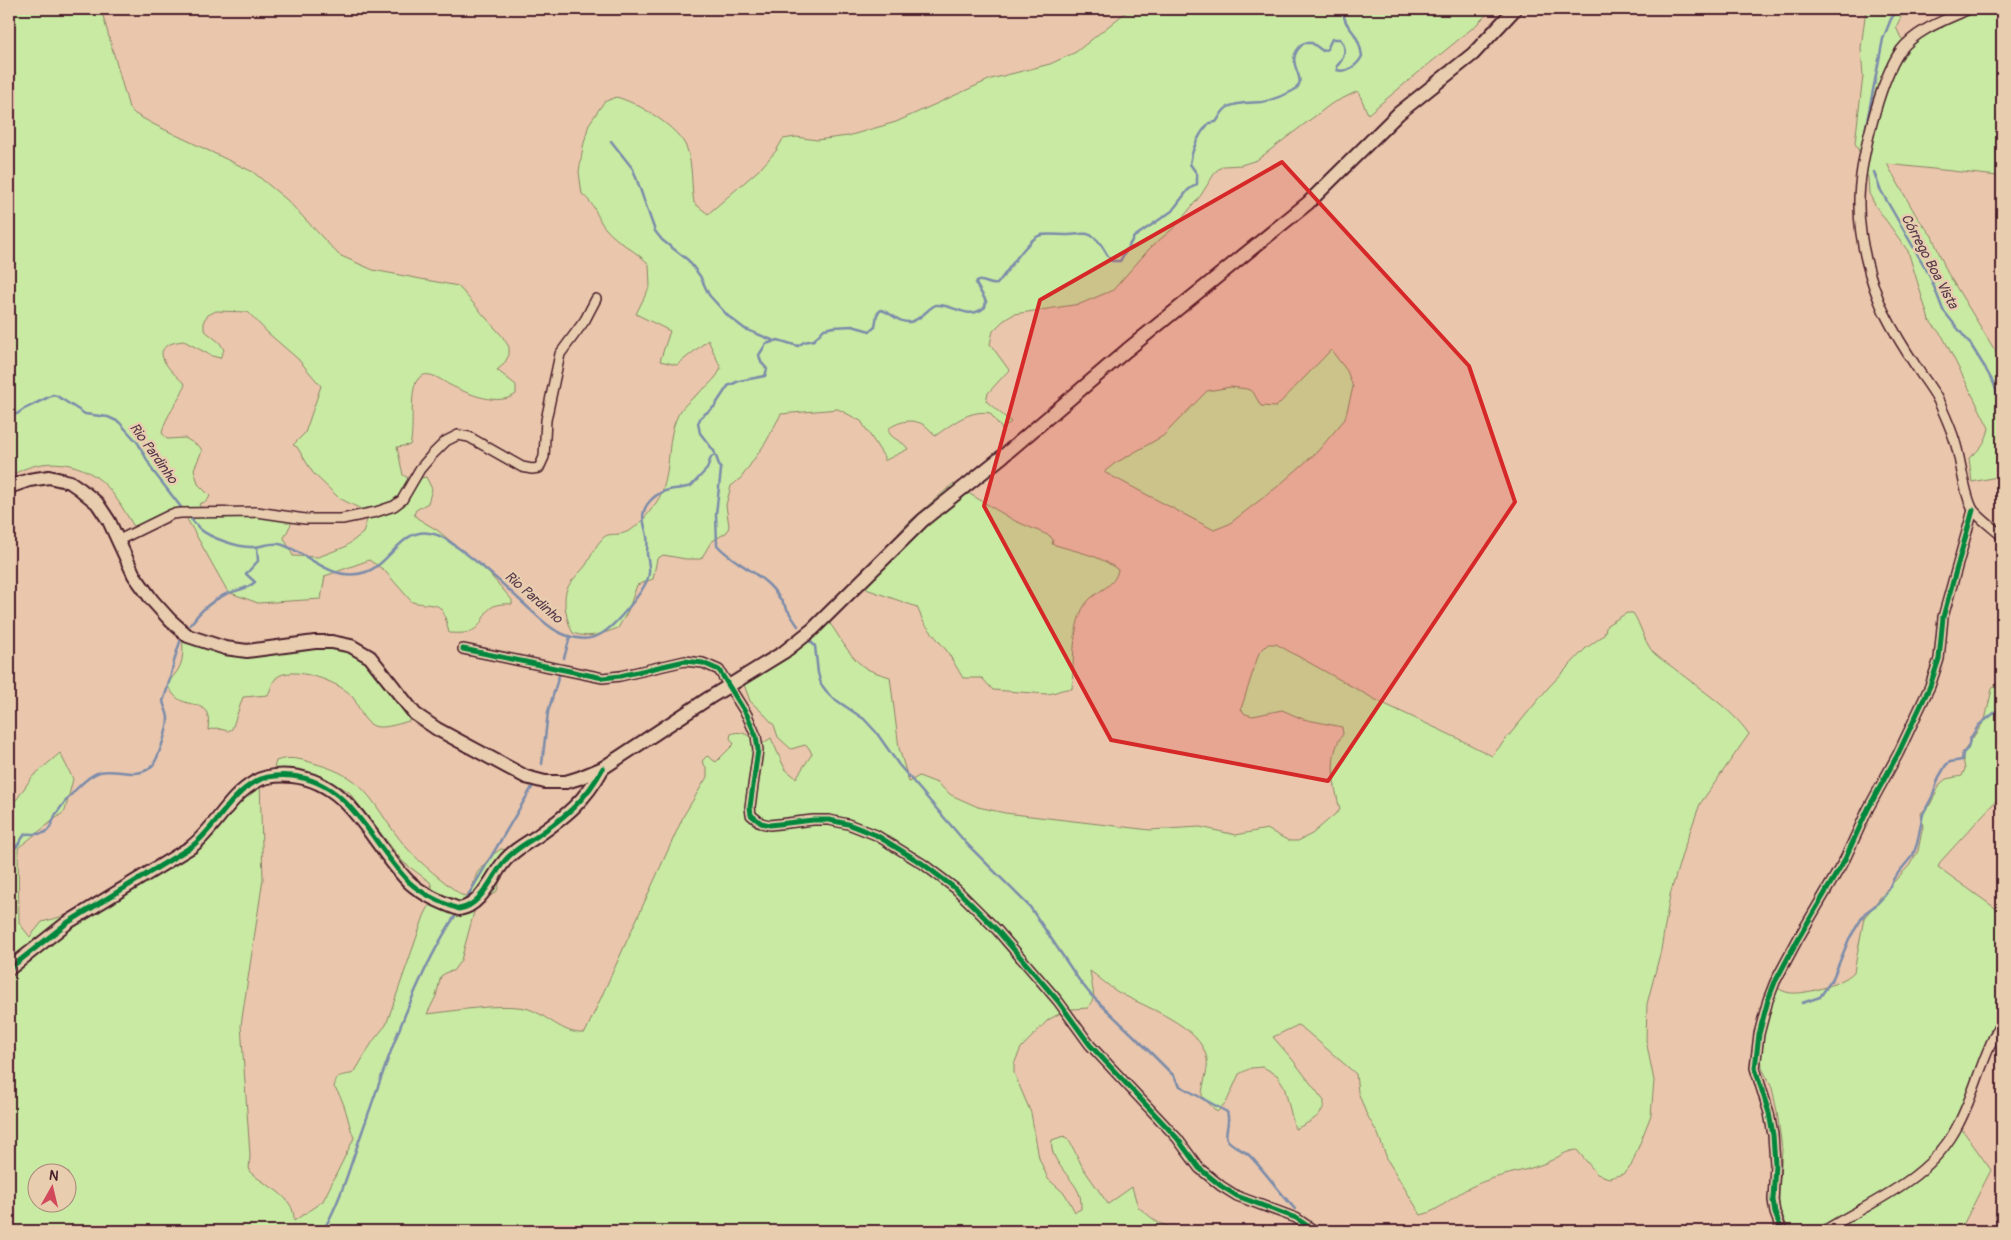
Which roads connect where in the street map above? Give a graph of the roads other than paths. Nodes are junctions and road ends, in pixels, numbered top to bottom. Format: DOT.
graph roads {
  1 [pos="1514,9"];
  2 [pos="1969,9"];
  3 [pos="596,299"];
  4 [pos="9,487"];
  5 [pos="1973,510"];
  6 [pos="2002,536"];
  7 [pos="117,541"];
  8 [pos="463,650"];
  9 [pos="728,686"];
  10 [pos="603,768"];
  11 [pos="9,969"];
  12 [pos="2002,1021"];
  13 [pos="1315,1231"];
  14 [pos="1782,1231"];
  15 [pos="1824,1231"];
  1 -- 9 [label="main road"];
  2 -- 5 [label="street"];
  3 -- 7 [label="street"];
  4 -- 7 [label="main road"];
  5 -- 6 [label="street"];
  5 -- 14 [label="street"];
  7 -- 10 [label="main road"];
  8 -- 9 [label="street"];
  9 -- 10 [label="main road"];
  9 -- 13 [label="street"];
  10 -- 11 [label="main road"];
  12 -- 15 [label="street"];
}
